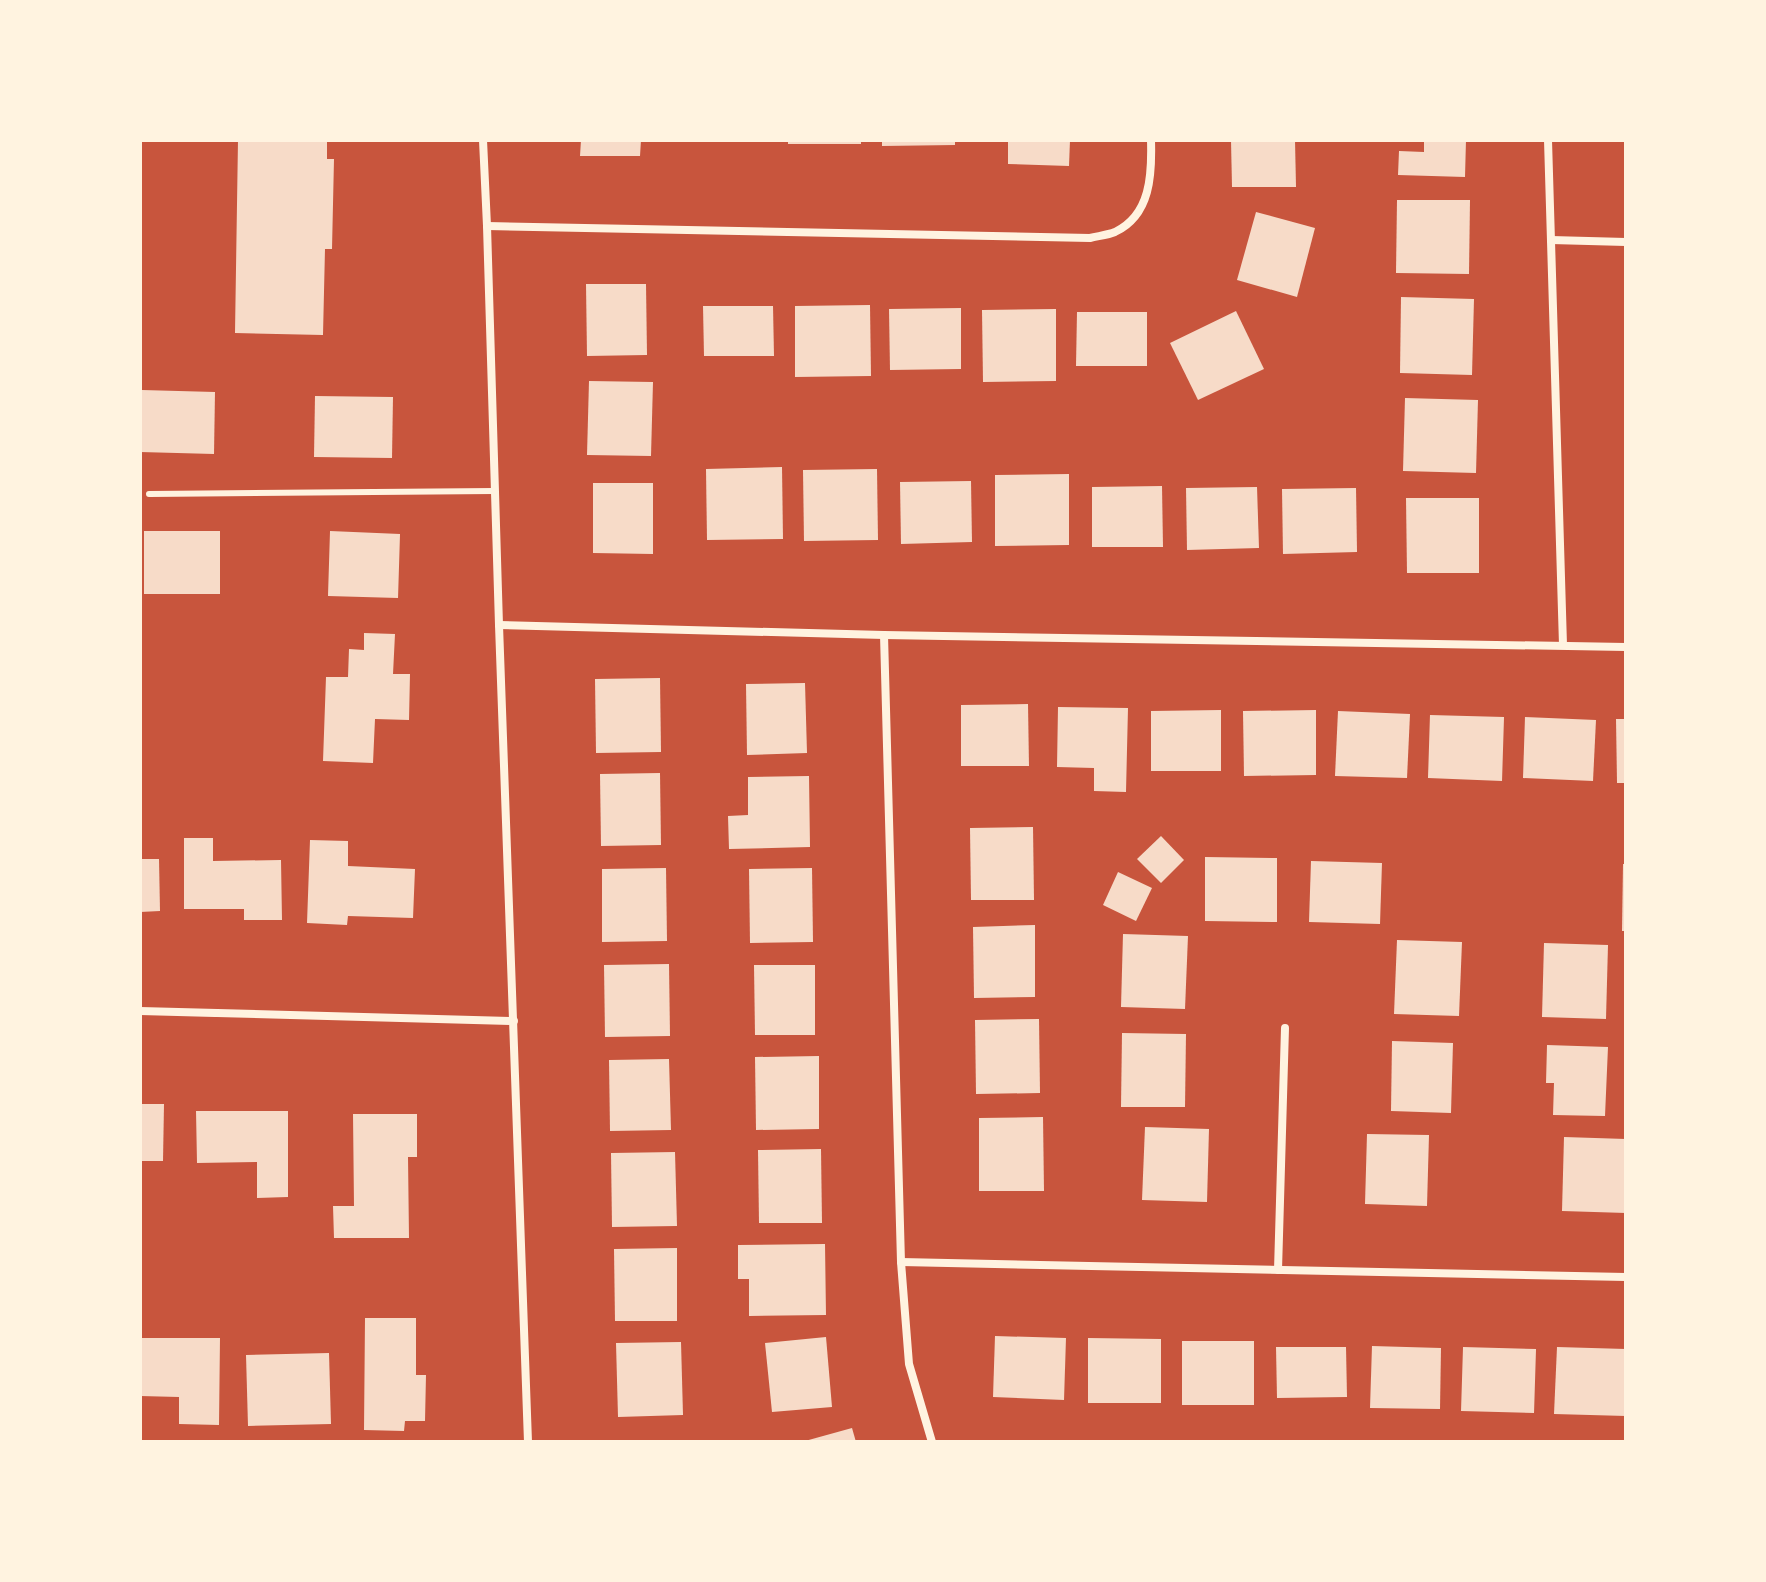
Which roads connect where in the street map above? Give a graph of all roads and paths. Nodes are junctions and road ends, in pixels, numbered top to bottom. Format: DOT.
graph roads {
  1 [pos="483,140"];
  2 [pos="1151,140"];
  3 [pos="1548,140"];
  4 [pos="487,226"];
  5 [pos="1551,240"];
  6 [pos="1626,242"];
  7 [pos="494,491"];
  8 [pos="149,494"];
  9 [pos="499,625"];
  10 [pos="884,635"];
  11 [pos="1563,645"];
  12 [pos="1626,647"];
  13 [pos="140,1011"];
  14 [pos="514,1021"];
  15 [pos="1285,1028"];
  16 [pos="901,1262"];
  17 [pos="1278,1270"];
  18 [pos="1626,1277"];
  19 [pos="528,1442"];
  20 [pos="932,1442"];
  1 -- 4 [label="street"];
  2 -- 4 [label="street"];
  3 -- 5 [label="street"];
  4 -- 7 [label="street"];
  5 -- 6 [label="street"];
  5 -- 11 [label="street"];
  7 -- 8 [label="lane"];
  7 -- 9 [label="street"];
  9 -- 10 [label="street"];
  9 -- 14 [label="street"];
  10 -- 11 [label="street"];
  10 -- 16 [label="street"];
  11 -- 12 [label="street"];
  13 -- 14 [label="street"];
  14 -- 19 [label="street"];
  15 -- 17 [label="street"];
  16 -- 17 [label="street"];
  16 -- 20 [label="street"];
  17 -- 18 [label="street"];
}
